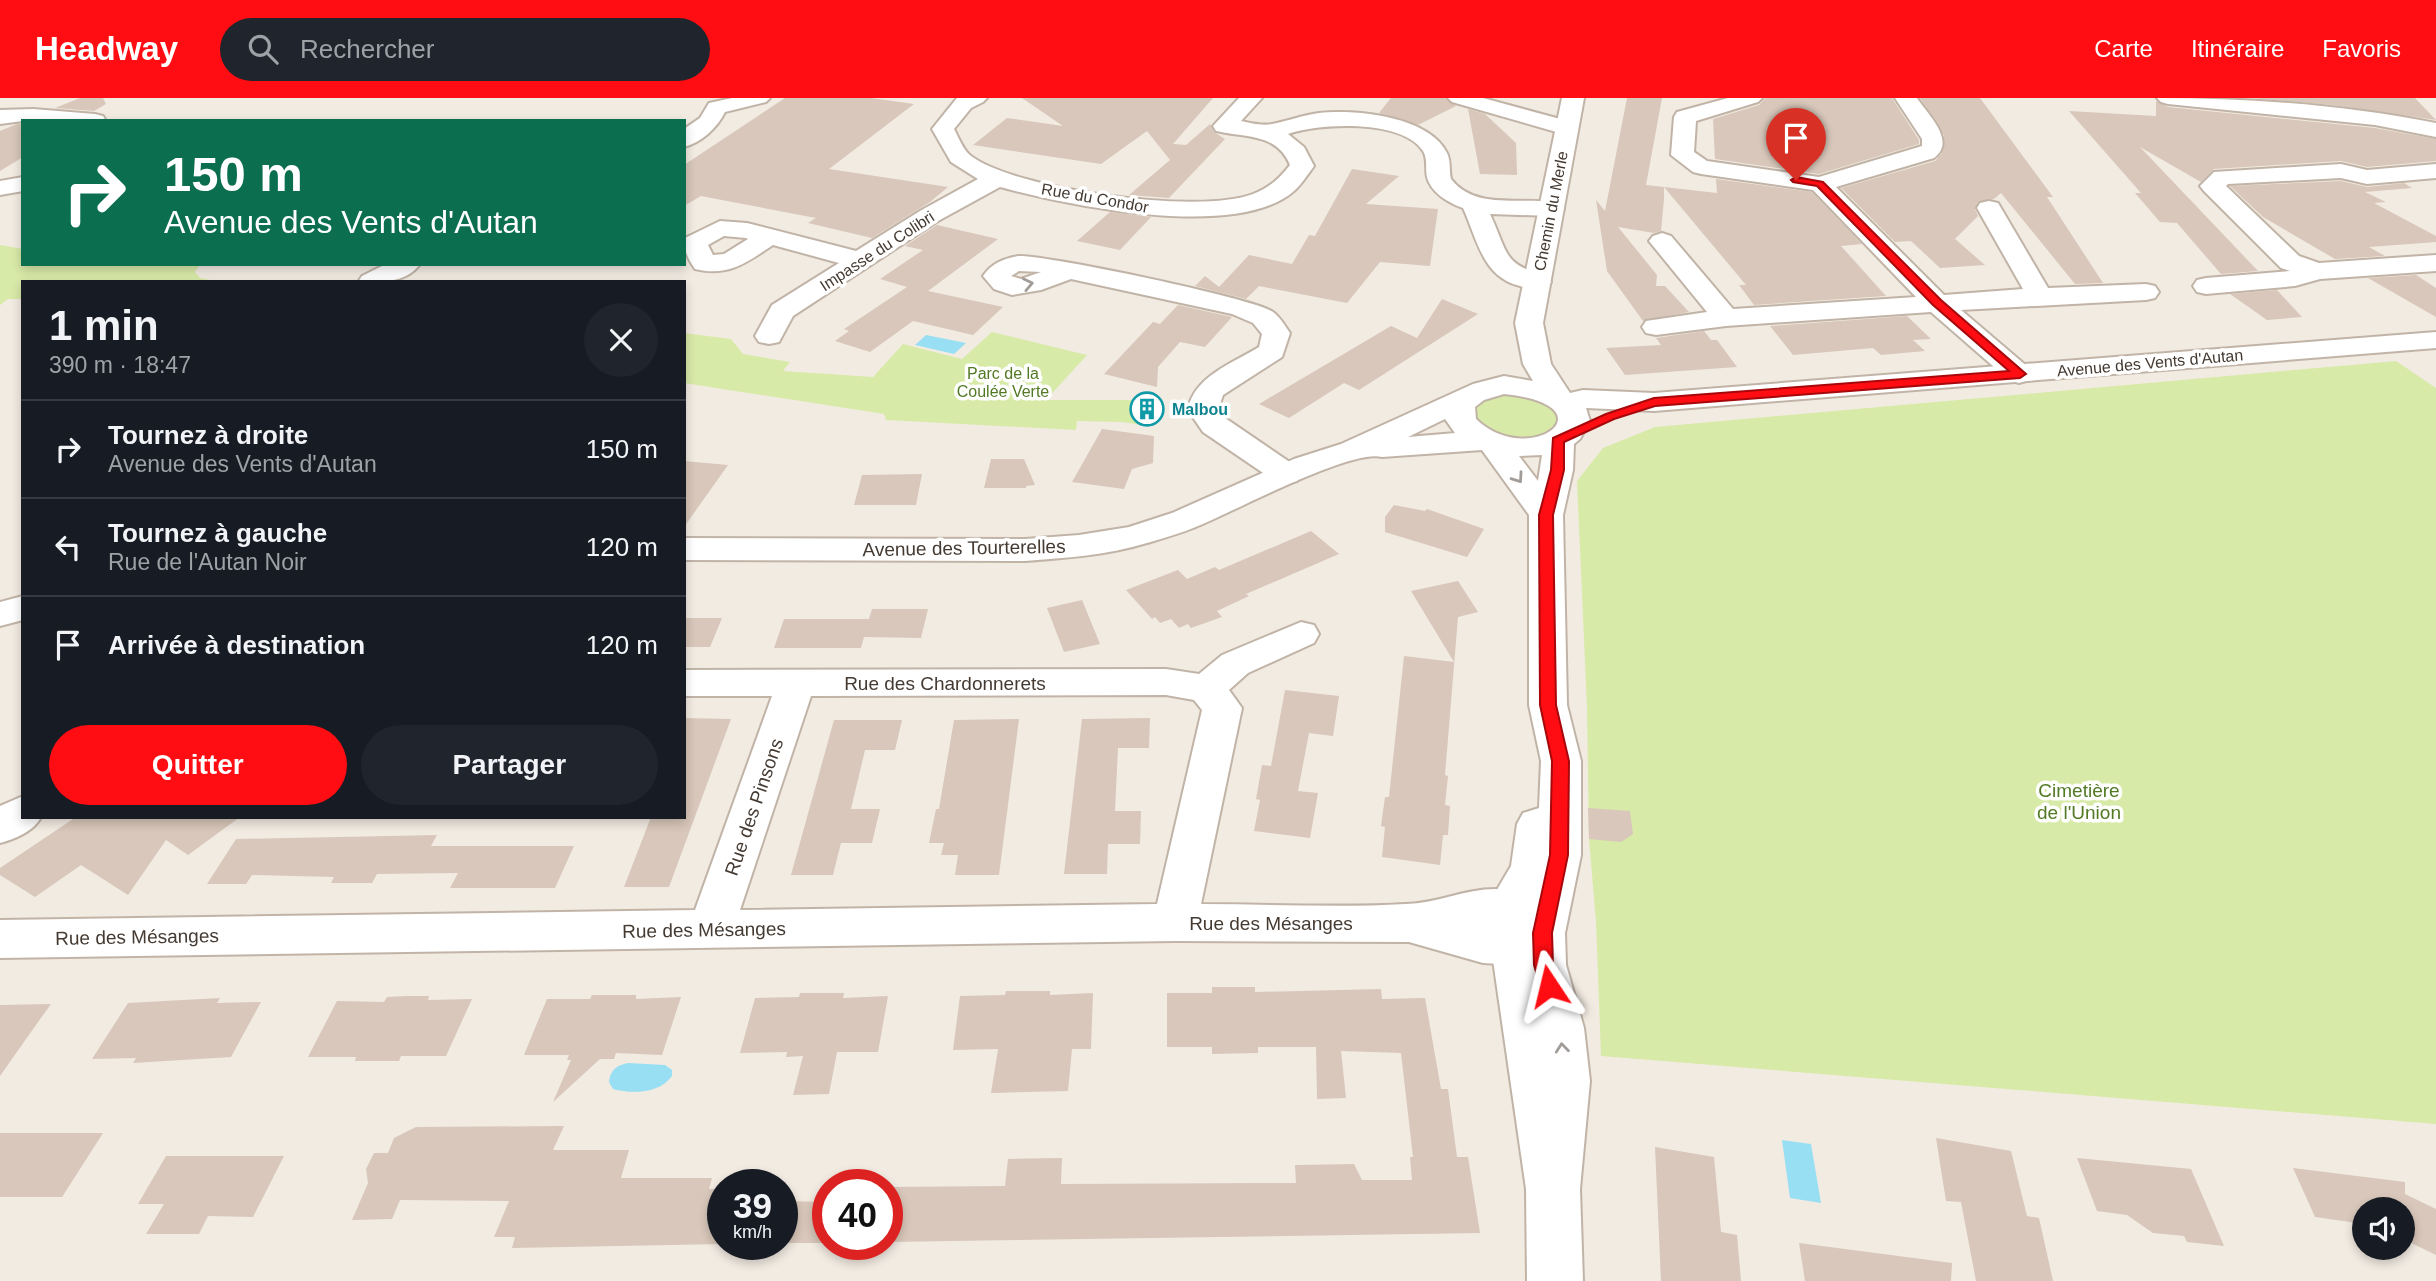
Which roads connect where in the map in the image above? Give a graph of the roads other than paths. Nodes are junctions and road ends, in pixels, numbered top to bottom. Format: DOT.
graph roads {
  1 [pos="21,98"];
  2 [pos="759,98"];
  3 [pos="976,98"];
  4 [pos="1251,98"];
  5 [pos="1459,98"];
  6 [pos="1573,98"];
  7 [pos="1751,98"];
  8 [pos="1906,98"];
  9 [pos="2168,98"];
  10 [pos="0,103"];
  11 [pos="714,103"];
  12 [pos="0,117"];
  13 [pos="70,119"];
  14 [pos="1567,128"];
  15 [pos="2436,130"];
  16 [pos="1272,132"];
  17 [pos="686,139"];
  18 [pos="2436,171"];
  19 [pos="996,179"];
  20 [pos="21,184"];
  21 [pos="1820,184"];
  22 [pos="0,188"];
  23 [pos="1474,205"];
  24 [pos="1989,208"];
  25 [pos="1552,209"];
  26 [pos="769,237"];
  27 [pos="1662,241"];
  28 [pos="863,261"];
  29 [pos="2436,263"];
  30 [pos="403,266"];
  31 [pos="1071,271"];
  32 [pos="2317,271"];
  33 [pos="375,280"];
  34 [pos="1538,282"];
  35 [pos="2206,286"];
  36 [pos="2146,292"];
  37 [pos="2040,296"];
  38 [pos="1937,303"];
  39 [pos="1726,318"];
  40 [pos="1530,323"];
  41 [pos="1656,327"];
  42 [pos="769,336"];
  43 [pos="2436,340"];
  44 [pos="2020,374"];
  45 [pos="1475,393"];
  46 [pos="1561,401"];
  47 [pos="1654,402"];
  48 [pos="1563,437"];
  49 [pos="1489,440"];
  50 [pos="1352,451"];
  51 [pos="1286,474"];
  52 [pos="1546,515"];
  53 [pos="686,549"];
  54 [pos="21,609"];
  55 [pos="0,614"];
  56 [pos="1301,634"];
  57 [pos="686,682"];
  58 [pos="796,683"];
  59 [pos="1206,689"];
  60 [pos="21,813"];
  61 [pos="0,827"];
  62 [pos="1175,922"];
  63 [pos="1524,929"];
  64 [pos="711,930"];
  65 [pos="0,939"];
  66 [pos="1555,1281"];
  1 -- 10 [label="street"];
  2 -- 11 [label="street"];
  3 -- 19 [label="street, Rue du Condor"];
  4 -- 16 [label="street"];
  5 -- 14 [label="street"];
  6 -- 14 [label="street, Chemin du Merle"];
  7 -- 21 [label="street"];
  8 -- 21 [label="street"];
  9 -- 15 [label="street"];
  11 -- 17 [label="street"];
  12 -- 13 [label="street"];
  14 -- 25 [label="street, Chemin du Merle"];
  16 -- 19 [label="street, Rue du Condor"];
  16 -- 23 [label="street"];
  18 -- 32 [label="street"];
  19 -- 28 [label="street, Impasse du Colibri"];
  20 -- 22 [label="street"];
  21 -- 38 [label="street"];
  23 -- 25 [label="street"];
  23 -- 34 [label="street"];
  24 -- 37 [label="street"];
  25 -- 34 [label="street, Chemin du Merle"];
  26 -- 28 [label="street"];
  27 -- 39 [label="street"];
  28 -- 42 [label="street, Impasse du Colibri"];
  29 -- 32 [label="street"];
  30 -- 33 [label="street"];
  31 -- 51 [label="street"];
  32 -- 35 [label="street"];
  34 -- 40 [label="street, Chemin du Merle"];
  36 -- 37 [label="street"];
  37 -- 38 [label="street"];
  38 -- 39 [label="street"];
  38 -- 44 [label="street"];
  39 -- 41 [label="street"];
  40 -- 45 [label="street, Chemin du Merle"];
  40 -- 46 [label="street, Chemin du Merle"];
  43 -- 44 [label="street, Avenue des Vents d'Autan"];
  44 -- 47 [label="street, Avenue des Vents d'Autan"];
  45 -- 46 [label="street"];
  45 -- 49 [label="street"];
  45 -- 50 [label="street, Avenue des Tourterelles"];
  46 -- 47 [label="street, Avenue des Vents d'Autan"];
  46 -- 48 [label="street"];
  47 -- 48 [label="street, Avenue des Vents d'Autan"];
  48 -- 49 [label="street, Avenue des Vents d'Autan"];
  48 -- 52 [label="street"];
  49 -- 50 [label="street, Avenue des Tourterelles"];
  49 -- 52 [label="street, one-way"];
  50 -- 51 [label="street, Avenue des Tourterelles"];
  51 -- 53 [label="street, Avenue des Tourterelles"];
  52 -- 63 [label="street"];
  54 -- 55 [label="street"];
  56 -- 59 [label="street"];
  57 -- 58 [label="street, Rue des Chardonnerets"];
  58 -- 59 [label="street, Rue des Chardonnerets"];
  58 -- 64 [label="street, Rue des Pinsons"];
  59 -- 62 [label="street"];
  60 -- 61 [label="street"];
  62 -- 63 [label="street, Rue des Mésanges"];
  62 -- 64 [label="street, Rue des Mésanges"];
  63 -- 66 [label="street"];
  64 -- 65 [label="street, Rue des Mésanges"];
}
